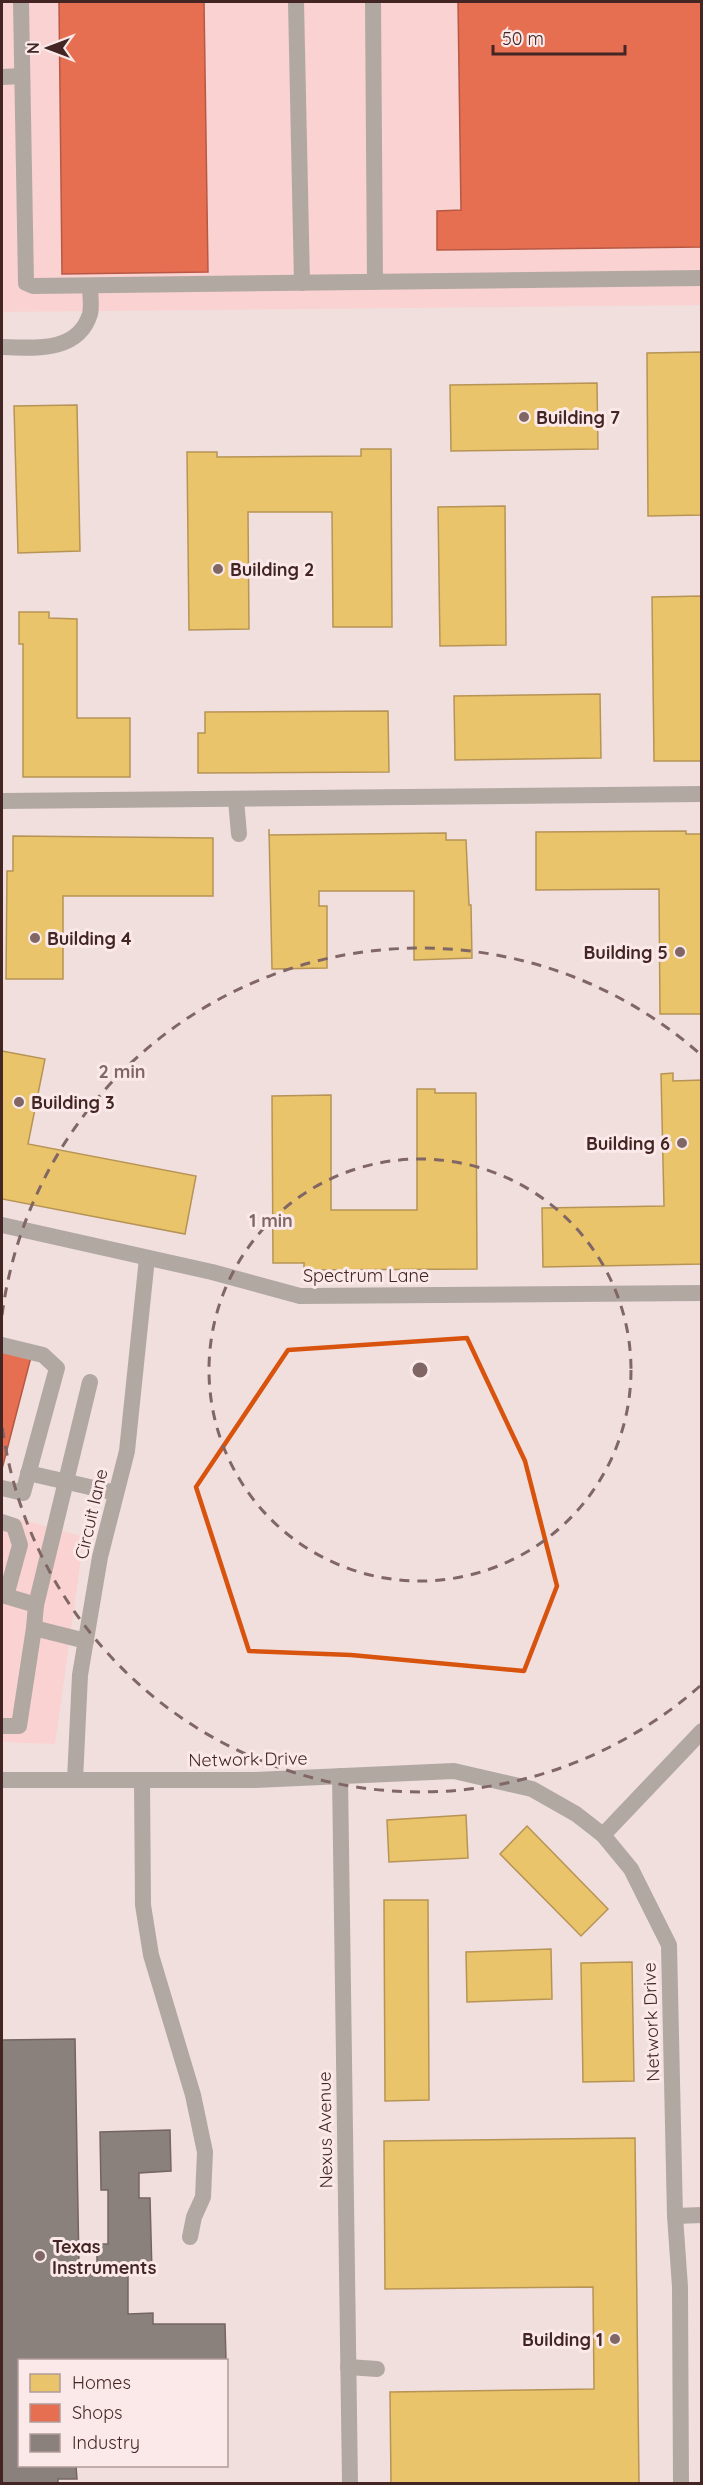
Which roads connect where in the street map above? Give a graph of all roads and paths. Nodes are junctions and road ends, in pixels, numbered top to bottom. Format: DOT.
graph roads {
  1 [pos="21,2"];
  2 [pos="296,2"];
  3 [pos="372,2"];
  4 [pos="22,76"];
  5 [pos="2,77"];
  6 [pos="702,279"];
  7 [pos="375,282"];
  8 [pos="302,283"];
  9 [pos="90,286"];
  10 [pos="2,347"];
  11 [pos="702,794"];
  12 [pos="236,800"];
  13 [pos="2,801"];
  14 [pos="239,834"];
  15 [pos="2,1225"];
  16 [pos="147,1258"];
  17 [pos="702,1293"];
  18 [pos="2,1345"];
  19 [pos="90,1382"];
  20 [pos="28,1473"];
  21 [pos="66,1482"];
  22 [pos="2,1488"];
  23 [pos="116,1493"];
  24 [pos="2,1522"];
  25 [pos="4,1595"];
  26 [pos="36,1605"];
  27 [pos="34,1628"];
  28 [pos="86,1641"];
  29 [pos="2,1726"];
  30 [pos="702,1731"];
  31 [pos="340,1776"];
  32 [pos="2,1780"];
  33 [pos="75,1780"];
  34 [pos="142,1780"];
  35 [pos="603,1835"];
  36 [pos="702,2215"];
  37 [pos="675,2216"];
  38 [pos="190,2237"];
  39 [pos="348,2367"];
  40 [pos="377,2369"];
  41 [pos="350,2484"];
  42 [pos="681,2484"];
  1 -- 4 [label="street"];
  2 -- 8 [label="street"];
  3 -- 7 [label="street"];
  4 -- 5 [label="street"];
  4 -- 9 [label="street"];
  6 -- 7 [label="street"];
  7 -- 8 [label="street"];
  8 -- 9 [label="street"];
  9 -- 10 [label="street"];
  11 -- 12 [label="street"];
  12 -- 13 [label="street"];
  12 -- 14 [label="street"];
  15 -- 16 [label="street, Spectrum Lane"];
  16 -- 17 [label="street, Spectrum Lane"];
  16 -- 23 [label="street, Circuit lane"];
  18 -- 20 [label="street"];
  19 -- 21 [label="street"];
  20 -- 21 [label="street"];
  20 -- 22 [label="street"];
  21 -- 23 [label="street"];
  21 -- 26 [label="street"];
  23 -- 28 [label="street, Circuit lane"];
  24 -- 25 [label="street"];
  25 -- 26 [label="street"];
  26 -- 27 [label="street"];
  27 -- 28 [label="street"];
  27 -- 29 [label="street"];
  28 -- 33 [label="street, Circuit lane"];
  30 -- 35 [label="street"];
  31 -- 34 [label="street, Network Drive"];
  31 -- 35 [label="street, Network Drive"];
  31 -- 39 [label="street, Nexus Avenue"];
  32 -- 33 [label="street, Network Drive"];
  33 -- 34 [label="street, Network Drive"];
  34 -- 38 [label="street"];
  35 -- 37 [label="street, Network Drive"];
  36 -- 37 [label="street"];
  37 -- 42 [label="street, Network Drive"];
  39 -- 40 [label="street"];
  39 -- 41 [label="street, Nexus Avenue"];
}
